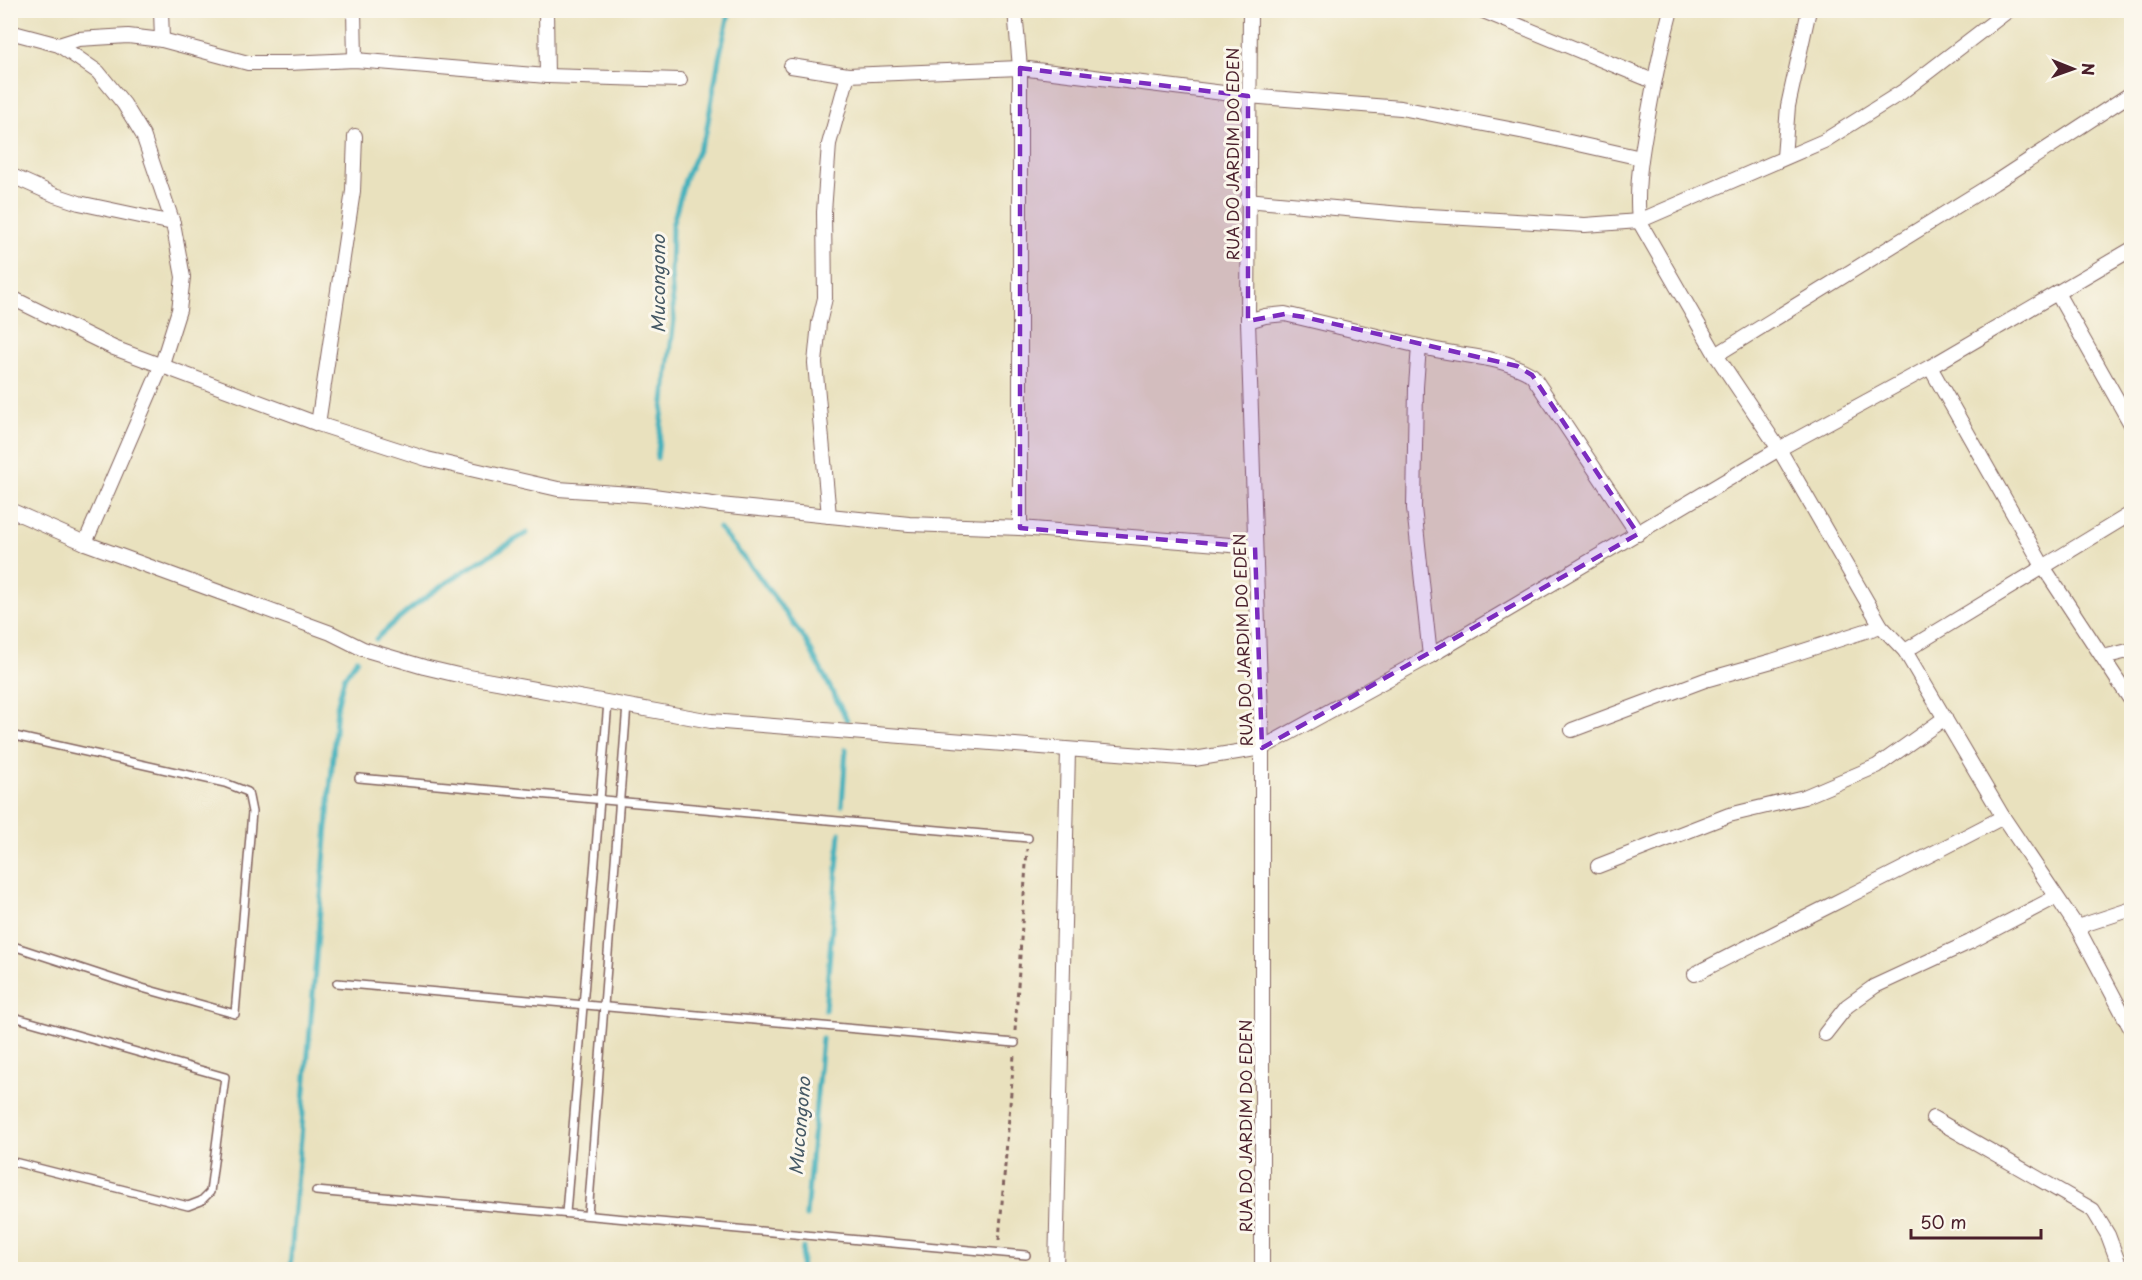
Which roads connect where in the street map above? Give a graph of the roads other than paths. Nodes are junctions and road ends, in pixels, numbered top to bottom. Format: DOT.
graph roads {
  1 [pos="161,10"];
  2 [pos="354,10"];
  3 [pos="546,10"];
  4 [pos="1015,10"];
  5 [pos="1250,10"];
  6 [pos="1481,10"];
  7 [pos="1671,10"];
  8 [pos="1809,10"];
  9 [pos="2009,10"];
  10 [pos="10,32"];
  11 [pos="162,40"];
  12 [pos="59,45"];
  13 [pos="355,60"];
  14 [pos="791,66"];
  15 [pos="1020,68"];
  16 [pos="848,75"];
  17 [pos="547,76"];
  18 [pos="680,80"];
  19 [pos="1653,81"];
  20 [pos="2132,93"];
  21 [pos="1248,96"];
  22 [pos="355,136"];
  23 [pos="1641,158"];
  24 [pos="1784,158"];
  25 [pos="10,175"];
  26 [pos="1247,200"];
  27 [pos="1639,221"];
  28 [pos="173,223"];
  29 [pos="2132,249"];
  30 [pos="2056,293"];
  31 [pos="10,297"];
  32 [pos="1248,321"];
  33 [pos="1419,346"];
  34 [pos="1716,355"];
  35 [pos="161,367"];
  36 [pos="1930,367"];
  37 [pos="318,424"];
  38 [pos="2132,426"];
  39 [pos="1779,449"];
  40 [pos="10,510"];
  41 [pos="2132,513"];
  42 [pos="829,516"];
  43 [pos="1020,528"];
  44 [pos="1638,534"];
  45 [pos="85,543"];
  46 [pos="1255,547"];
  47 [pos="2044,568"];
  48 [pos="1881,626"];
  49 [pos="2132,650"];
  50 [pos="1905,651"];
  51 [pos="1430,656"];
  52 [pos="2103,657"];
  53 [pos="608,702"];
  54 [pos="2132,702"];
  55 [pos="627,705"];
  56 [pos="1945,718"];
  57 [pos="1572,730"];
  58 [pos="10,735"];
  59 [pos="1262,748"];
  60 [pos="1068,750"];
  61 [pos="359,778"];
  62 [pos="600,800"];
  63 [pos="620,801"];
  64 [pos="2002,817"];
  65 [pos="1028,838"];
  66 [pos="1598,866"];
  67 [pos="2056,897"];
  68 [pos="2132,909"];
  69 [pos="2077,927"];
  70 [pos="10,945"];
  71 [pos="1695,974"];
  72 [pos="337,983"];
  73 [pos="582,1005"];
  74 [pos="604,1007"];
  75 [pos="10,1016"];
  76 [pos="2132,1030"];
  77 [pos="1825,1034"];
  78 [pos="1015,1042"];
  79 [pos="1932,1118"];
  80 [pos="10,1161"];
  81 [pos="316,1191"];
  82 [pos="566,1213"];
  83 [pos="588,1215"];
  84 [pos="1026,1255"];
  85 [pos="1056,1269"];
  86 [pos="1262,1269"];
  87 [pos="2121,1269"];
  1 -- 11 [label="street"];
  2 -- 13 [label="street"];
  3 -- 17 [label="street"];
  4 -- 15 [label="street"];
  5 -- 21 [label="street, RUA DO JARDIM DO EDEN"];
  6 -- 19 [label="street"];
  7 -- 19 [label="street"];
  8 -- 24 [label="street"];
  9 -- 24 [label="street"];
  10 -- 12 [label="street"];
  11 -- 12 [label="street"];
  11 -- 13 [label="street"];
  12 -- 28 [label="street"];
  13 -- 17 [label="street"];
  14 -- 16 [label="street"];
  15 -- 16 [label="street"];
  15 -- 21 [label="street"];
  15 -- 43 [label="street"];
  16 -- 42 [label="street"];
  17 -- 18 [label="street"];
  19 -- 23 [label="street"];
  20 -- 34 [label="street"];
  21 -- 23 [label="street"];
  21 -- 26 [label="street, RUA DO JARDIM DO EDEN"];
  22 -- 37 [label="street"];
  23 -- 27 [label="street"];
  24 -- 27 [label="street"];
  25 -- 28 [label="street"];
  26 -- 27 [label="street"];
  26 -- 32 [label="street, RUA DO JARDIM DO EDEN"];
  27 -- 34 [label="street"];
  28 -- 35 [label="street"];
  29 -- 30 [label="street"];
  30 -- 36 [label="street"];
  30 -- 38 [label="street"];
  31 -- 35 [label="street"];
  32 -- 33 [label="street"];
  32 -- 46 [label="street, RUA DO JARDIM DO EDEN"];
  33 -- 44 [label="street"];
  33 -- 51 [label="street"];
  34 -- 39 [label="street"];
  35 -- 37 [label="street"];
  35 -- 45 [label="street"];
  36 -- 39 [label="street"];
  36 -- 47 [label="street"];
  37 -- 42 [label="street"];
  39 -- 44 [label="street"];
  39 -- 48 [label="street"];
  40 -- 45 [label="street"];
  41 -- 47 [label="street"];
  42 -- 43 [label="street"];
  43 -- 46 [label="street"];
  44 -- 51 [label="street"];
  45 -- 53 [label="street"];
  46 -- 59 [label="street, RUA DO JARDIM DO EDEN"];
  47 -- 50 [label="street"];
  47 -- 52 [label="street"];
  48 -- 50 [label="street"];
  48 -- 57 [label="street"];
  49 -- 52 [label="street"];
  50 -- 56 [label="street"];
  51 -- 59 [label="street"];
  52 -- 54 [label="street"];
  53 -- 55 [label="street"];
  53 -- 62 [label="lane"];
  55 -- 60 [label="street"];
  55 -- 63 [label="lane"];
  56 -- 64 [label="street"];
  56 -- 66 [label="street"];
  58 -- 70 [label="lane"];
  59 -- 60 [label="street"];
  59 -- 86 [label="street, RUA DO JARDIM DO EDEN"];
  60 -- 85 [label="street"];
  61 -- 62 [label="lane"];
  62 -- 63 [label="lane"];
  62 -- 73 [label="lane"];
  63 -- 65 [label="lane"];
  63 -- 74 [label="lane"];
  64 -- 67 [label="street"];
  64 -- 71 [label="street"];
  67 -- 69 [label="street"];
  67 -- 77 [label="street"];
  68 -- 69 [label="street"];
  69 -- 76 [label="street"];
  72 -- 73 [label="lane"];
  73 -- 74 [label="lane"];
  73 -- 82 [label="lane"];
  74 -- 78 [label="lane"];
  74 -- 83 [label="lane"];
  75 -- 80 [label="lane"];
  79 -- 87 [label="street"];
  81 -- 82 [label="lane"];
  82 -- 83 [label="lane"];
  83 -- 84 [label="lane"];
}
